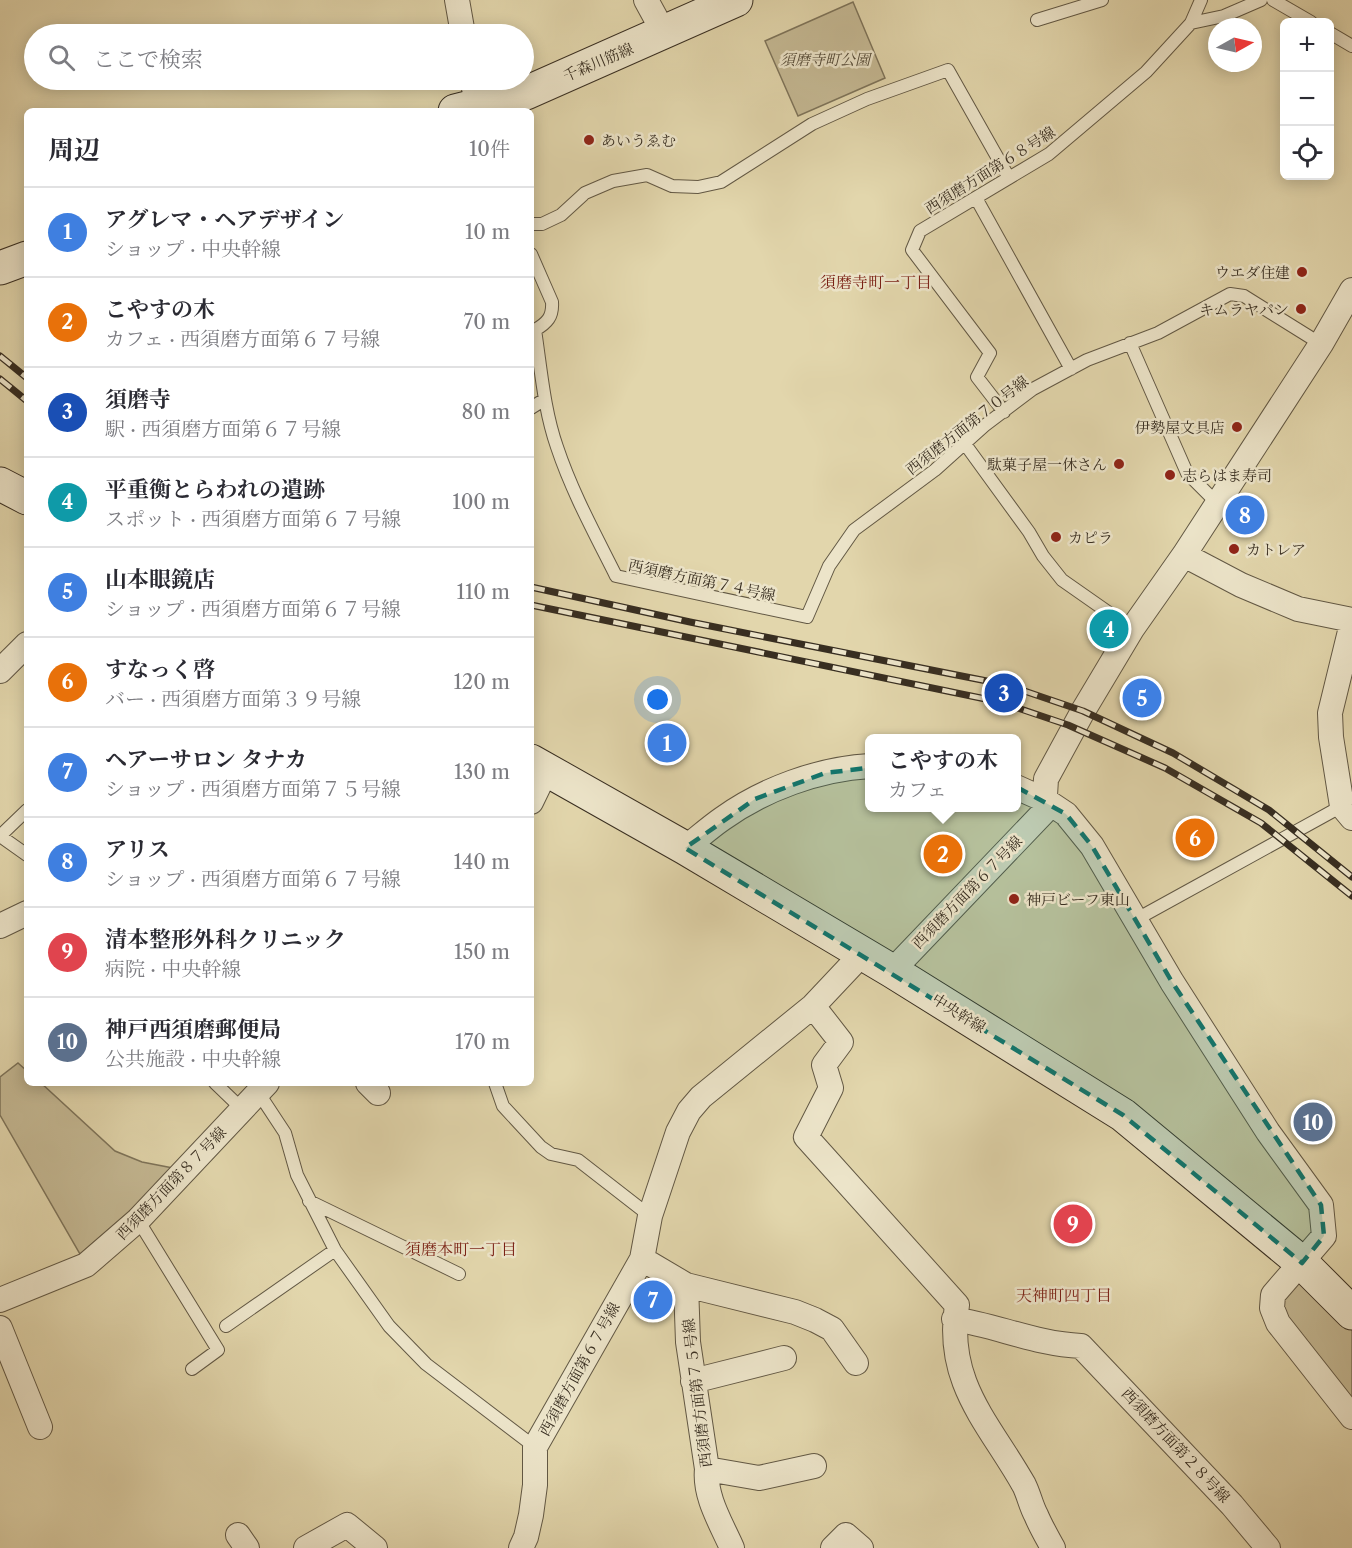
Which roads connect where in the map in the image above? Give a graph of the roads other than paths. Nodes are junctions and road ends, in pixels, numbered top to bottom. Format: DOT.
graph roads {
  1 [pos="458,0"];
  2 [pos="646,0"];
  3 [pos="736,0"];
  4 [pos="1102,0"];
  5 [pos="1188,0"];
  6 [pos="1201,0"];
  7 [pos="1261,0"];
  8 [pos="1274,0"];
  9 [pos="1193,18"];
  10 [pos="1304,18"];
  11 [pos="1037,20"];
  12 [pos="462,24"];
  13 [pos="664,33"];
  14 [pos="1334,36"];
  15 [pos="1352,46"];
  16 [pos="533,90"];
  17 [pos="534,90"];
  18 [pos="471,102"];
  19 [pos="1009,178"];
  20 [pos="976,198"];
  21 [pos="534,224"];
  22 [pos="24,259"];
  23 [pos="534,261"];
  24 [pos="0,268"];
  25 [pos="1352,290"];
  26 [pos="534,330"];
  27 [pos="534,337"];
  28 [pos="1130,343"];
  29 [pos="1321,344"];
  30 [pos="1071,369"];
  31 [pos="545,399"];
  32 [pos="534,406"];
  33 [pos="1004,412"];
  34 [pos="965,444"];
  35 [pos="1217,503"];
  36 [pos="1184,555"];
  37 [pos="807,617"];
  38 [pos="1352,622"];
  39 [pos="1132,629"];
  40 [pos="24,647"];
  41 [pos="0,671"];
  42 [pos="539,765"];
  43 [pos="865,767"];
  44 [pos="534,788"];
  45 [pos="1021,789"];
  46 [pos="1045,800"];
  47 [pos="1347,812"];
  48 [pos="24,813"];
  49 [pos="685,848"];
  50 [pos="24,853"];
  51 [pos="24,914"];
  52 [pos="1135,920"];
  53 [pos="0,926"];
  54 [pos="862,954"];
  55 [pos="892,971"];
  56 [pos="813,1006"];
  57 [pos="225,1086"];
  58 [pos="496,1086"];
  59 [pos="256,1095"];
  60 [pos="309,1201"];
  61 [pos="650,1216"];
  62 [pos="138,1220"];
  63 [pos="335,1250"];
  64 [pos="642,1258"];
  65 [pos="1302,1263"];
  66 [pos="459,1274"];
  67 [pos="686,1286"];
  68 [pos="0,1300"];
  69 [pos="1352,1313"];
  70 [pos="954,1319"];
  71 [pos="226,1326"];
  72 [pos="0,1328"];
  73 [pos="784,1358"];
  74 [pos="856,1363"];
  75 [pos="192,1369"];
  76 [pos="693,1382"];
  77 [pos="1352,1418"];
  78 [pos="40,1427"];
  79 [pos="535,1447"];
  80 [pos="814,1466"];
  81 [pos="707,1469"];
  82 [pos="306,1548"];
  83 [pos="375,1548"];
  84 [pos="520,1548"];
  85 [pos="732,1548"];
  86 [pos="833,1548"];
  87 [pos="861,1548"];
  88 [pos="1053,1548"];
  89 [pos="1268,1548"];
  1 -- 12 [label="street"];
  2 -- 13 [label="street"];
  3 -- 13 [label="street, 千森川筋線"];
  4 -- 11 [label="lane"];
  5 -- 9 [label="lane"];
  6 -- 9 [label="lane, 西須磨方面第６８号線"];
  7 -- 9 [label="lane"];
  8 -- 10 [label="lane"];
  9 -- 19 [label="lane, 西須磨方面第６８号線"];
  13 -- 17 [label="street, 千森川筋線"];
  14 -- 15 [label="lane"];
  16 -- 18 [label="street, 千森川筋線"];
  19 -- 20 [label="lane, 西須磨方面第６８号線"];
  19 -- 21 [label="lane"];
  20 -- 30 [label="lane"];
  20 -- 33 [label="lane, 西須磨方面第６８号線"];
  22 -- 24 [label="street"];
  23 -- 26 [label="lane, 西須磨方面第７４号線"];
  25 -- 29 [label="street, 西須磨方面第６７号線"];
  27 -- 31 [label="lane, 西須磨方面第７４号線"];
  28 -- 29 [label="lane, 西須磨方面第７０号線"];
  28 -- 30 [label="lane, 西須磨方面第７０号線"];
  28 -- 35 [label="lane"];
  29 -- 35 [label="street, 西須磨方面第６７号線"];
  30 -- 33 [label="lane, 西須磨方面第７０号線"];
  31 -- 32 [label="lane"];
  31 -- 37 [label="lane, 西須磨方面第７４号線"];
  33 -- 34 [label="lane, 西須磨方面第７０号線"];
  34 -- 37 [label="lane, 西須磨方面第７０号線"];
  34 -- 39 [label="lane"];
  35 -- 36 [label="street, 西須磨方面第６７号線"];
  36 -- 38 [label="street"];
  36 -- 39 [label="street, 西須磨方面第６７号線"];
  38 -- 47 [label="street"];
  39 -- 46 [label="street, 西須磨方面第６７号線"];
  40 -- 41 [label="street"];
  42 -- 44 [label="street"];
  42 -- 49 [label="street, 中央幹線"];
  43 -- 49 [label="street"];
  45 -- 46 [label="street"];
  46 -- 52 [label="street"];
  46 -- 55 [label="street, 西須磨方面第６７号線"];
  47 -- 52 [label="lane"];
  48 -- 50 [label="lane"];
  49 -- 54 [label="street, 中央幹線"];
  51 -- 53 [label="street"];
  52 -- 65 [label="street"];
  54 -- 55 [label="street, 中央幹線"];
  54 -- 56 [label="street, 西須磨方面第６７号線"];
  55 -- 65 [label="street, 中央幹線"];
  56 -- 61 [label="street, 西須磨方面第６７号線"];
  56 -- 70 [label="street"];
  57 -- 59 [label="lane"];
  58 -- 61 [label="lane"];
  59 -- 60 [label="lane"];
  59 -- 62 [label="street, 西須磨方面第８７号線"];
  60 -- 63 [label="lane"];
  60 -- 66 [label="lane"];
  61 -- 64 [label="street, 西須磨方面第６７号線"];
  62 -- 68 [label="street, 西須磨方面第８７号線"];
  62 -- 75 [label="lane"];
  63 -- 71 [label="lane"];
  63 -- 79 [label="lane"];
  64 -- 67 [label="street"];
  64 -- 79 [label="street, 西須磨方面第６７号線"];
  65 -- 69 [label="street, 中央幹線"];
  65 -- 77 [label="street"];
  67 -- 74 [label="street"];
  67 -- 76 [label="street, 西須磨方面第７５号線"];
  70 -- 88 [label="street"];
  70 -- 89 [label="street, 西須磨方面第２８号線"];
  72 -- 78 [label="street"];
  73 -- 76 [label="street"];
  76 -- 81 [label="street, 西須磨方面第７５号線"];
  79 -- 84 [label="street, 西須磨方面第６７号線"];
  80 -- 81 [label="street"];
  81 -- 85 [label="street, 西須磨方面第７５号線"];
  82 -- 83 [label="street"];
  86 -- 87 [label="street"];
}
